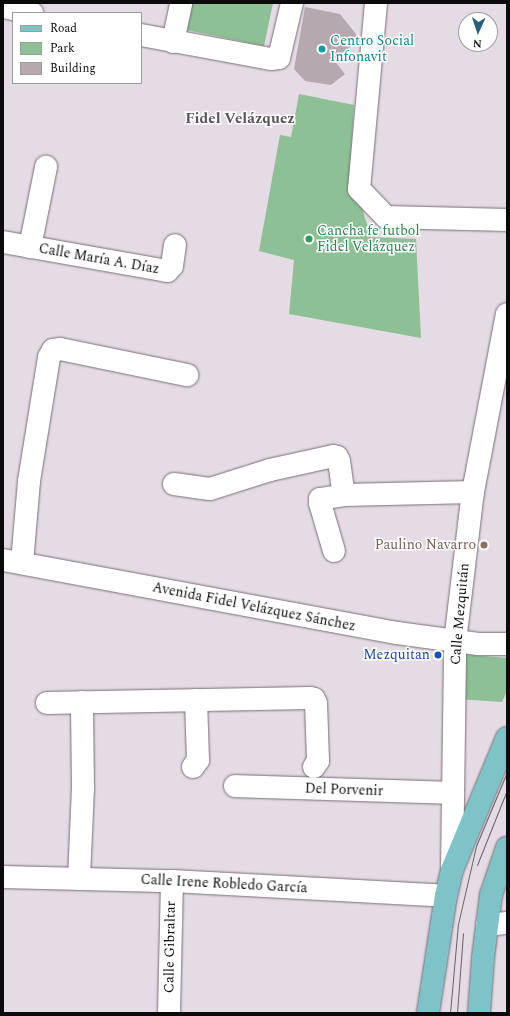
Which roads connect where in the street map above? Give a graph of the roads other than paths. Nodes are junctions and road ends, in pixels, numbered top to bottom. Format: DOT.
graph roads {
  1 [pos="181,3"];
  2 [pos="292,3"];
  3 [pos="376,3"];
  4 [pos="3,7"];
  5 [pos="27,12"];
  6 [pos="142,35"];
  7 [pos="173,42"];
  8 [pos="46,167"];
  9 [pos="507,220"];
  10 [pos="3,242"];
  11 [pos="175,245"];
  12 [pos="30,247"];
  13 [pos="507,314"];
  14 [pos="187,375"];
  15 [pos="174,484"];
  16 [pos="473,492"];
  17 [pos="344,495"];
  18 [pos="334,551"];
  19 [pos="12,561"];
  20 [pos="455,642"];
  21 [pos="507,644"];
  22 [pos="196,700"];
  23 [pos="82,702"];
  24 [pos="47,703"];
  25 [pos="507,738"];
  26 [pos="314,766"];
  27 [pos="193,767"];
  28 [pos="235,786"];
  29 [pos="452,793"];
  30 [pos="506,854"];
  31 [pos="452,870"];
  32 [pos="3,877"];
  33 [pos="79,879"];
  34 [pos="172,881"];
  35 [pos="446,896"];
  36 [pos="497,924"];
  37 [pos="169,1013"];
  38 [pos="428,1013"];
  39 [pos="479,1013"];
  1 -- 7 [label="street"];
  2 -- 7 [label="street"];
  3 -- 9 [label="street"];
  4 -- 5 [label="street"];
  6 -- 7 [label="street"];
  8 -- 12 [label="street"];
  10 -- 12 [label="street, Calle María A. Díaz"];
  11 -- 12 [label="street, Calle María A. Díaz"];
  13 -- 16 [label="street, Calle Mezquitán"];
  14 -- 19 [label="street"];
  15 -- 17 [label="street"];
  16 -- 17 [label="street"];
  16 -- 20 [label="street, Calle Mezquitán"];
  17 -- 18 [label="street"];
  19 -- 20 [label="street, Avenida Fidel Velázquez Sánchez"];
  20 -- 21 [label="street, Avenida Fidel Velázquez Sánchez"];
  20 -- 29 [label="street, Calle Mezquitán"];
  22 -- 23 [label="street"];
  22 -- 26 [label="street"];
  22 -- 27 [label="street"];
  23 -- 24 [label="street"];
  23 -- 33 [label="street"];
  25 -- 31 [label="main road"];
  28 -- 29 [label="street, Del Porvenir"];
  29 -- 31 [label="street, Calle Mezquitán"];
  30 -- 36 [label="main road"];
  31 -- 35 [label="main road"];
  32 -- 33 [label="street, Calle Irene Robledo García"];
  33 -- 34 [label="street, Calle Irene Robledo García"];
  34 -- 35 [label="street, Calle Irene Robledo García"];
  34 -- 37 [label="street, Calle Gibraltar"];
  35 -- 38 [label="main road"];
  36 -- 39 [label="main road"];
}
